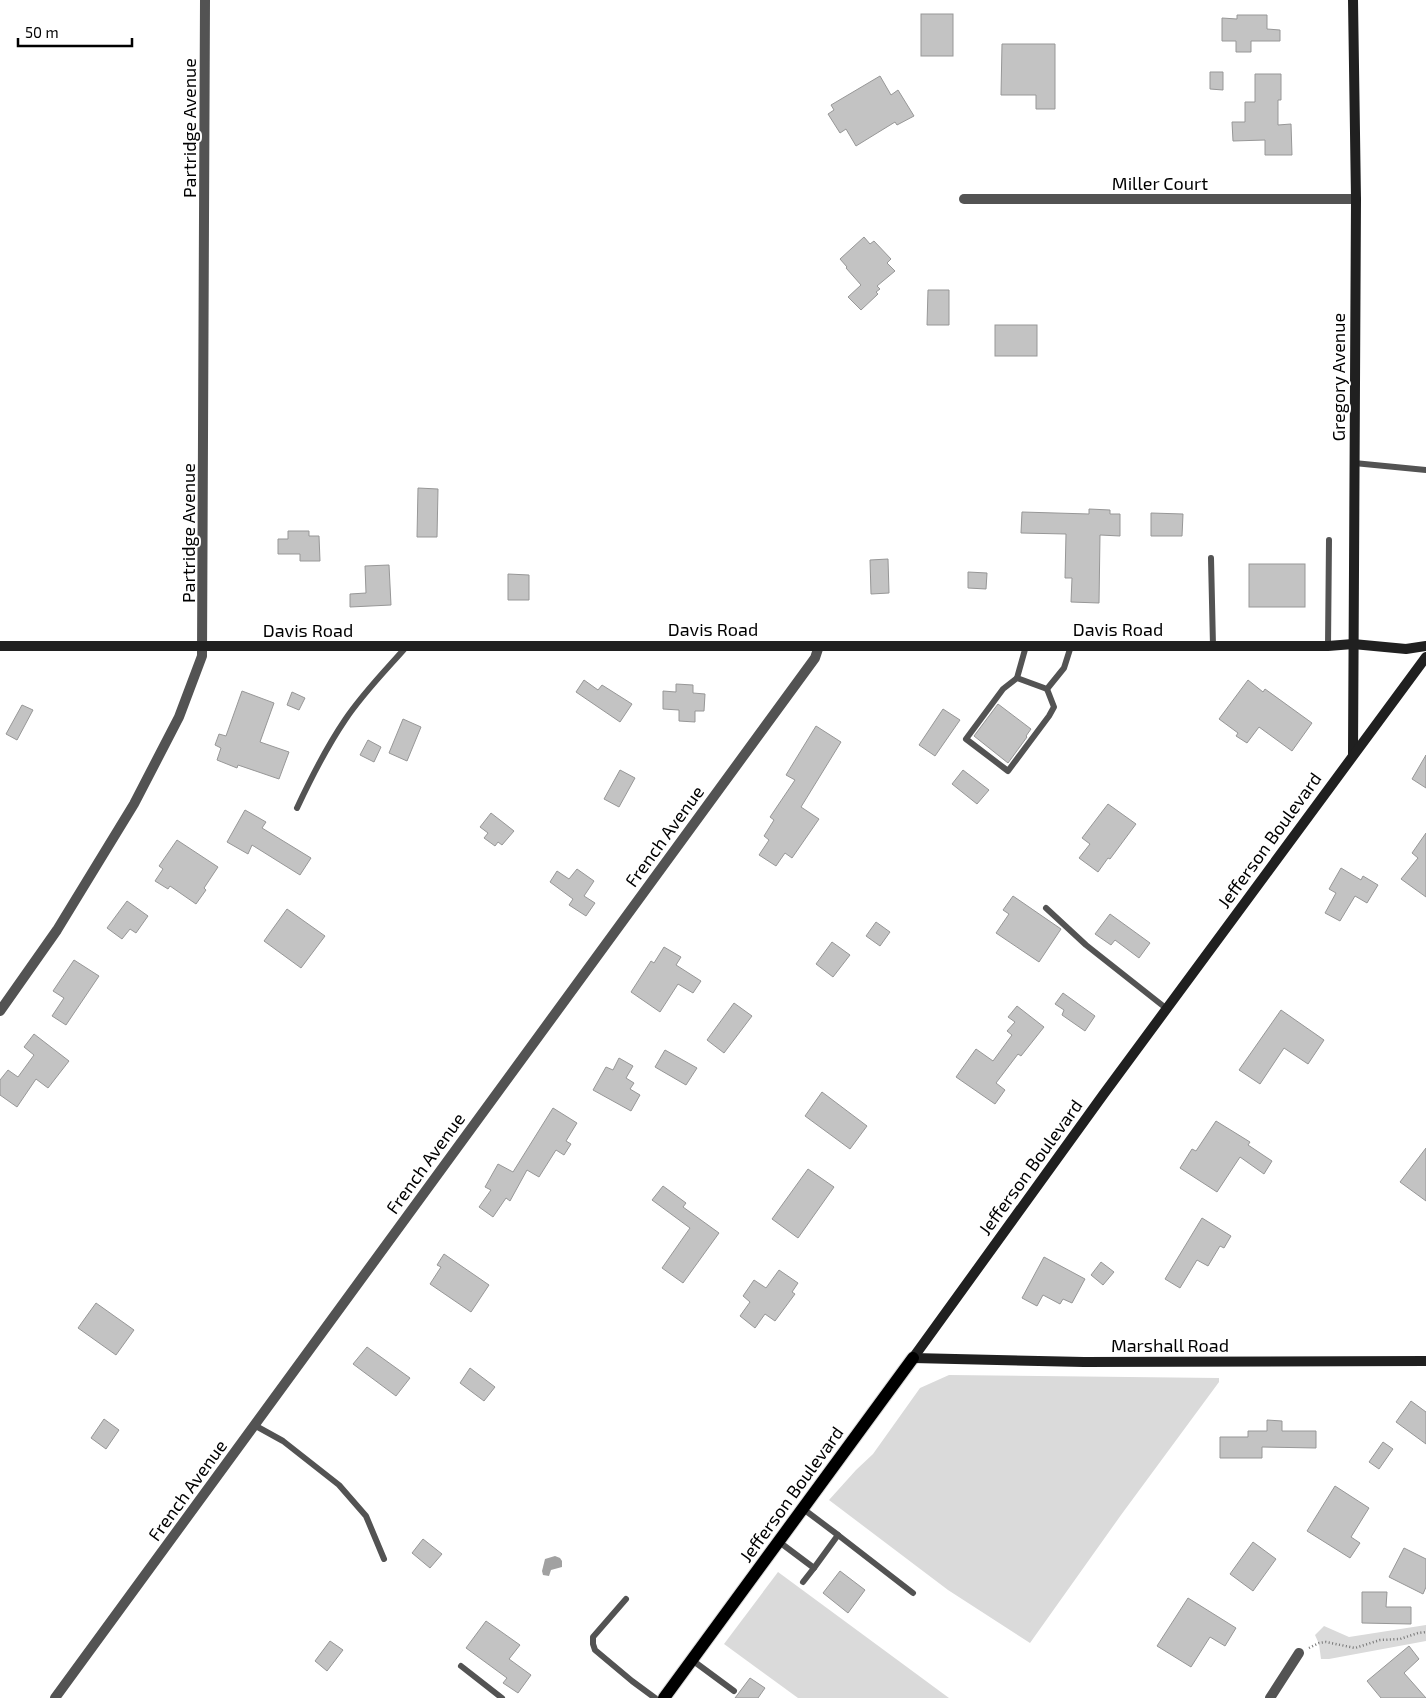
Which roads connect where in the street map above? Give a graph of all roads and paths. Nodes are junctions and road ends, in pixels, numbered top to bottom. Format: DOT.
graph roads {
  1 [pos="205,0"];
  2 [pos="1353,0"];
  3 [pos="964,199"];
  4 [pos="1356,199"];
  5 [pos="1354,464"];
  6 [pos="1426,470"];
  7 [pos="1329,540"];
  8 [pos="1211,558"];
  9 [pos="1353,644"];
  10 [pos="0,646"];
  11 [pos="204,646"];
  12 [pos="407,646"];
  13 [pos="819,646"];
  14 [pos="1026,646"];
  15 [pos="1071,646"];
  16 [pos="1214,646"];
  17 [pos="1328,646"];
  18 [pos="1426,646"];
  19 [pos="1426,657"];
  20 [pos="1017,678"];
  21 [pos="1047,689"];
  22 [pos="1353,755"];
  23 [pos="297,808"];
  24 [pos="1046,908"];
  25 [pos="1167,1008"];
  26 [pos="0,1010"];
  27 [pos="913,1358"];
  28 [pos="1426,1361"];
  29 [pos="254,1426"];
  30 [pos="802,1508"];
  31 [pos="838,1535"];
  32 [pos="778,1541"];
  33 [pos="384,1559"];
  34 [pos="814,1568"];
  35 [pos="803,1582"];
  36 [pos="913,1593"];
  37 [pos="626,1598"];
  38 [pos="1426,1632"];
  39 [pos="1299,1653"];
  40 [pos="692,1660"];
  41 [pos="461,1666"];
  42 [pos="734,1691"];
  43 [pos="669,1696"];
  44 [pos="55,1698"];
  45 [pos="502,1698"];
  46 [pos="656,1698"];
  47 [pos="1270,1698"];
  1 -- 11 [label="street, Partridge Avenue"];
  2 -- 4 [label="street, Gregory Avenue"];
  3 -- 4 [label="street, Miller Court"];
  4 -- 5 [label="street, Gregory Avenue"];
  5 -- 6 [label="lane"];
  5 -- 9 [label="street, Gregory Avenue"];
  7 -- 17 [label="lane"];
  8 -- 16 [label="lane"];
  9 -- 17 [label="street, Davis Road"];
  9 -- 18 [label="street, Davis Road"];
  9 -- 22 [label="street, Gregory Avenue"];
  10 -- 11 [label="street, Davis Road"];
  11 -- 12 [label="street, Davis Road"];
  11 -- 26 [label="street, Partridge Avenue"];
  12 -- 13 [label="street, Davis Road"];
  12 -- 23 [label="lane"];
  13 -- 14 [label="street, Davis Road"];
  13 -- 29 [label="street, French Avenue"];
  14 -- 15 [label="street, Davis Road"];
  14 -- 20 [label="lane"];
  15 -- 16 [label="street, Davis Road"];
  15 -- 21 [label="lane"];
  16 -- 17 [label="street, Davis Road"];
  19 -- 22 [label="street, Jefferson Boulevard"];
  20 -- 21 [label="lane"];
  20 -- 21 [label="lane"];
  22 -- 25 [label="street, Jefferson Boulevard"];
  24 -- 25 [label="lane"];
  25 -- 27 [label="street, Jefferson Boulevard"];
  27 -- 28 [label="street, Marshall Road"];
  27 -- 30 [label="main road, Jefferson Boulevard"];
  29 -- 33 [label="lane"];
  29 -- 44 [label="street, French Avenue"];
  30 -- 31 [label="lane"];
  30 -- 32 [label="main road, Jefferson Boulevard"];
  31 -- 34 [label="lane"];
  31 -- 36 [label="lane"];
  32 -- 34 [label="lane"];
  32 -- 40 [label="main road, Jefferson Boulevard"];
  34 -- 35 [label="lane"];
  37 -- 46 [label="lane"];
  38 -- 39 [label="path"];
  39 -- 47 [label="street"];
  40 -- 42 [label="lane"];
  40 -- 43 [label="main road, Jefferson Boulevard"];
  41 -- 45 [label="lane"];
}
